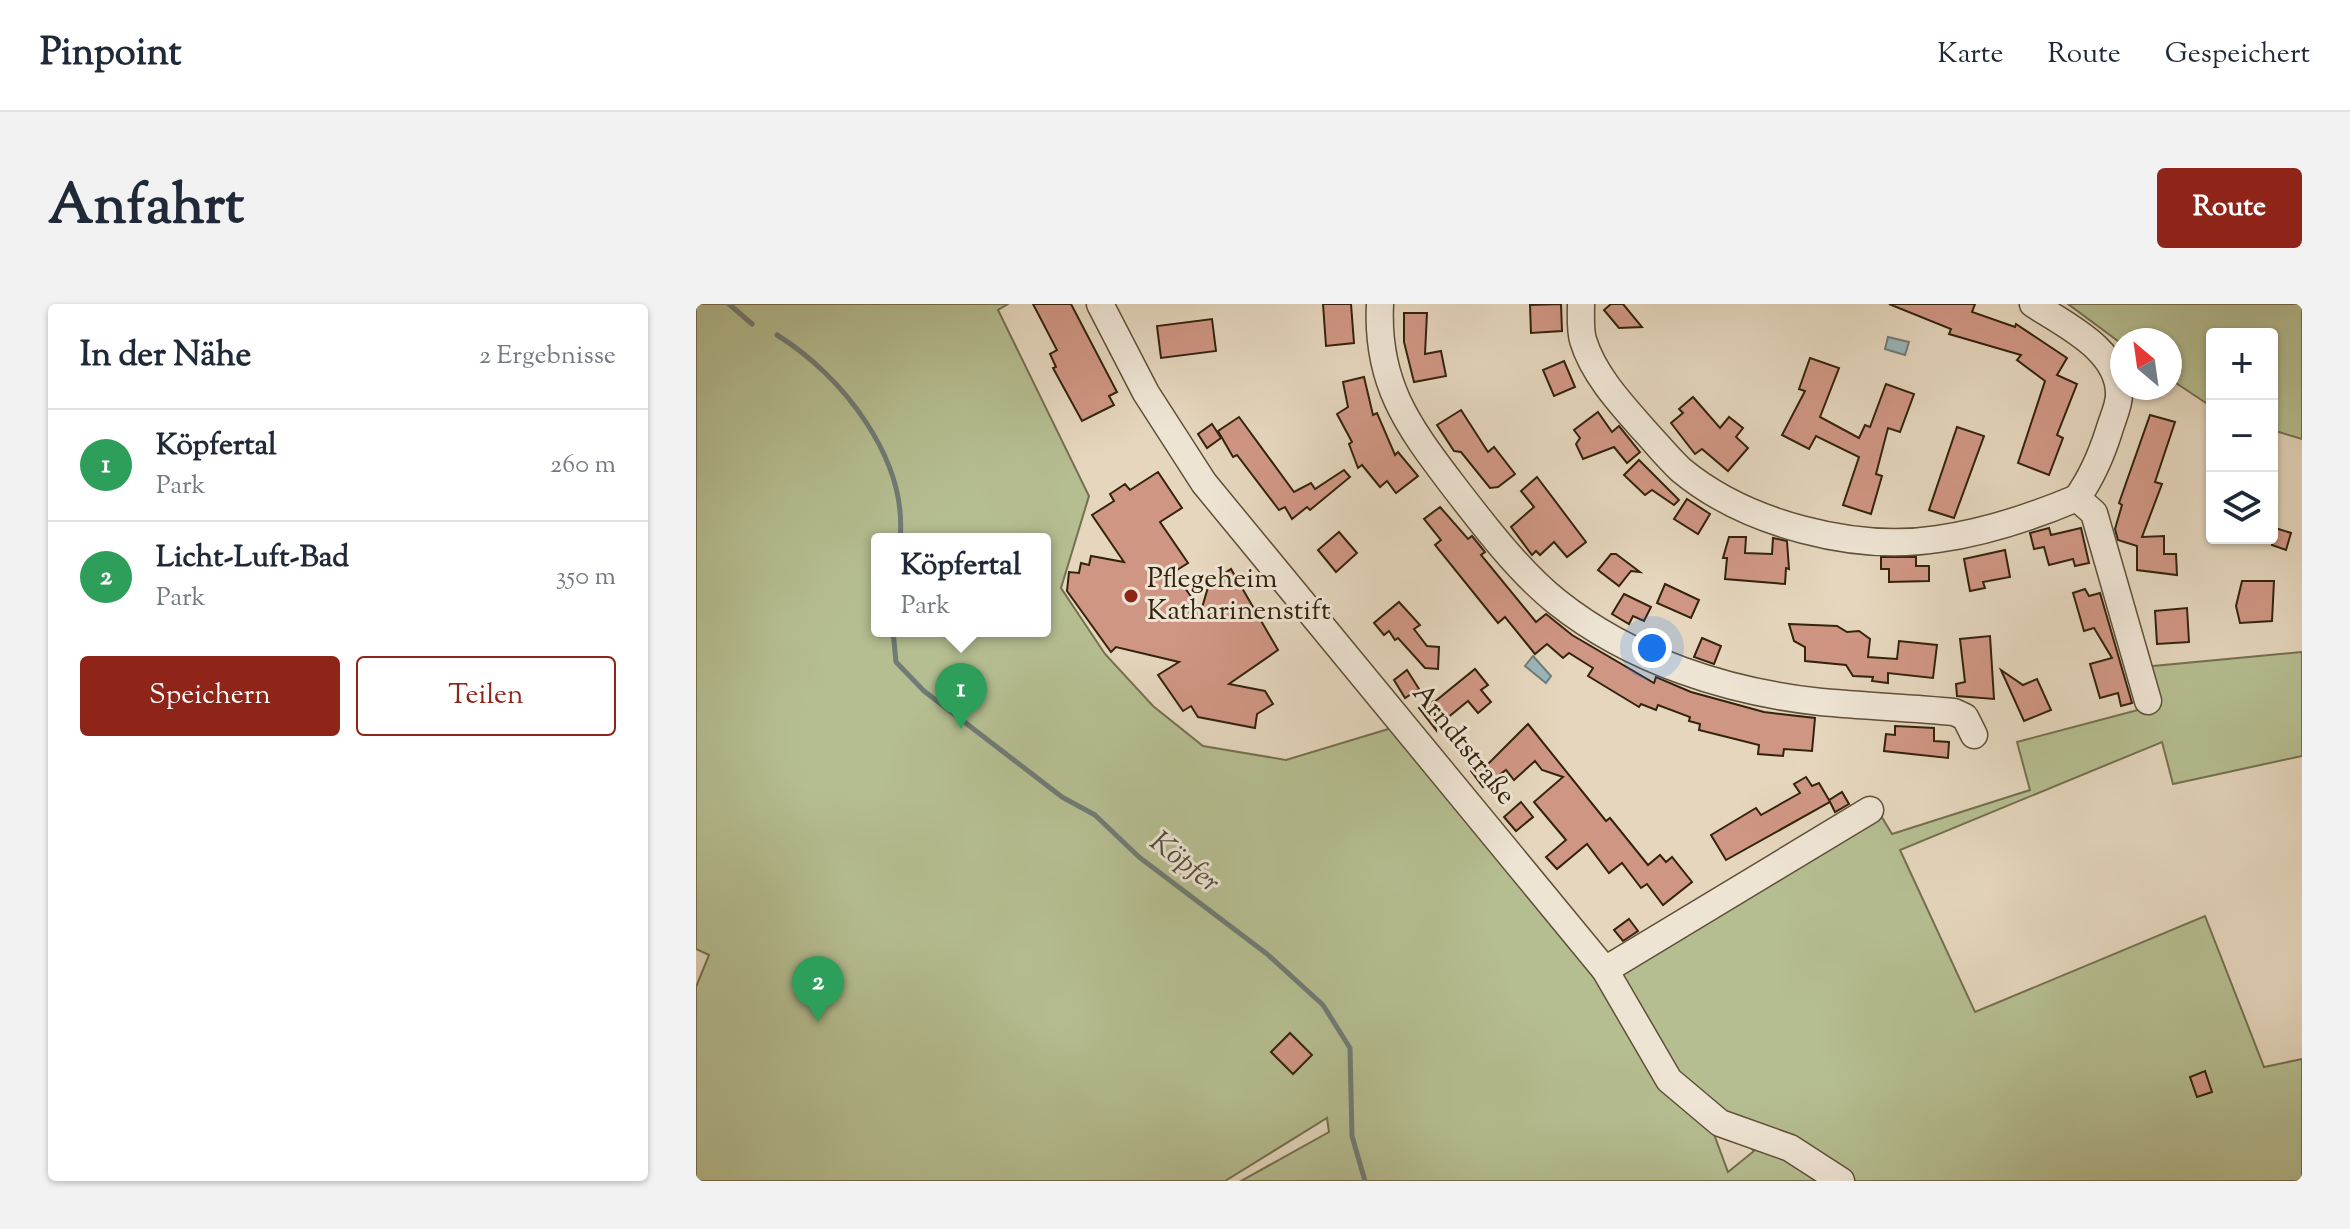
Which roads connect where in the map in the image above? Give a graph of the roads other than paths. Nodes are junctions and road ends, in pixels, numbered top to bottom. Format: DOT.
graph roads {
  1 [pos="1100,304"];
  2 [pos="1380,304"];
  3 [pos="1581,304"];
  4 [pos="2033,304"];
  5 [pos="2077,498"];
  6 [pos="2148,701"];
  7 [pos="1974,735"];
  8 [pos="1870,810"];
  9 [pos="1605,970"];
  10 [pos="1841,1181"];
  1 -- 9 [label="street, Arndtstraße"];
  2 -- 7 [label="street"];
  3 -- 5 [label="street"];
  4 -- 5 [label="street"];
  5 -- 6 [label="street"];
  8 -- 9 [label="street"];
  9 -- 10 [label="street, Arndtstraße"];
}
